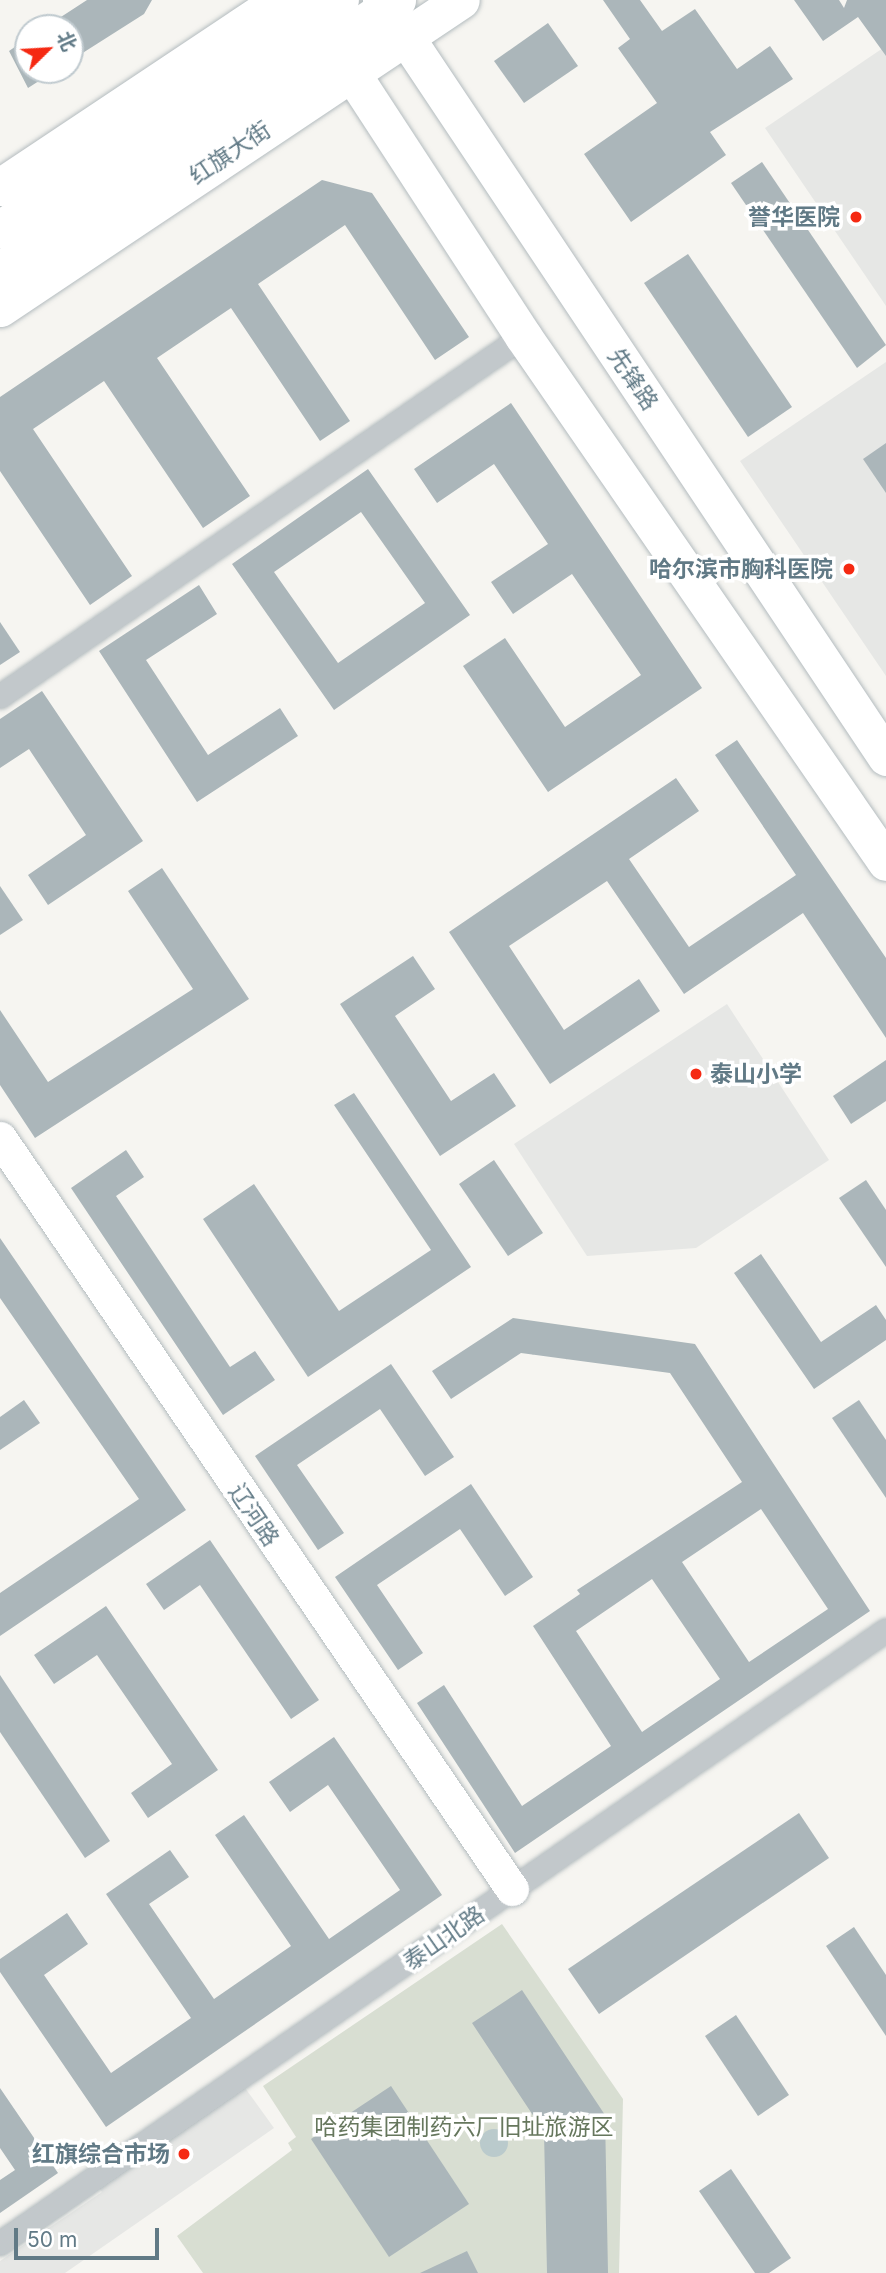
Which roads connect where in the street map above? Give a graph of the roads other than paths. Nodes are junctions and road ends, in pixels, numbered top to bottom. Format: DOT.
graph roads {
  1 [pos="280,0"];
  2 [pos="461,0"];
  3 [pos="388,2"];
  4 [pos="329,26"];
  5 [pos="405,38"];
  6 [pos="0,187"];
  7 [pos="0,229"];
  8 [pos="0,270"];
  9 [pos="0,308"];
  10 [pos="523,336"];
  11 [pos="0,696"];
  12 [pos="886,757"];
  13 [pos="886,862"];
  14 [pos="0,1138"];
  15 [pos="0,1164"];
  16 [pos="886,1630"];
  17 [pos="506,1894"];
  18 [pos="0,2243"];
  1 -- 6 [label="main road"];
  2 -- 5 [label="main road, 红旗大街"];
  3 -- 4 [label="main road, 红旗大街"];
  3 -- 5 [label="main road, 先锋路"];
  4 -- 5 [label="main road, 红旗大街"];
  4 -- 7 [label="main road, 红旗大街"];
  4 -- 8 [label="main road, 红旗大街"];
  4 -- 9 [label="main road, 红旗大街"];
  4 -- 10 [label="main road"];
  5 -- 12 [label="main road, 先锋路"];
  10 -- 11 [label="street"];
  10 -- 13 [label="main road"];
  14 -- 17 [label="main road, 辽河路"];
  15 -- 17 [label="main road, 辽河路"];
  16 -- 17 [label="street, 泰山北路"];
  17 -- 18 [label="street, 泰山北路"];
}
